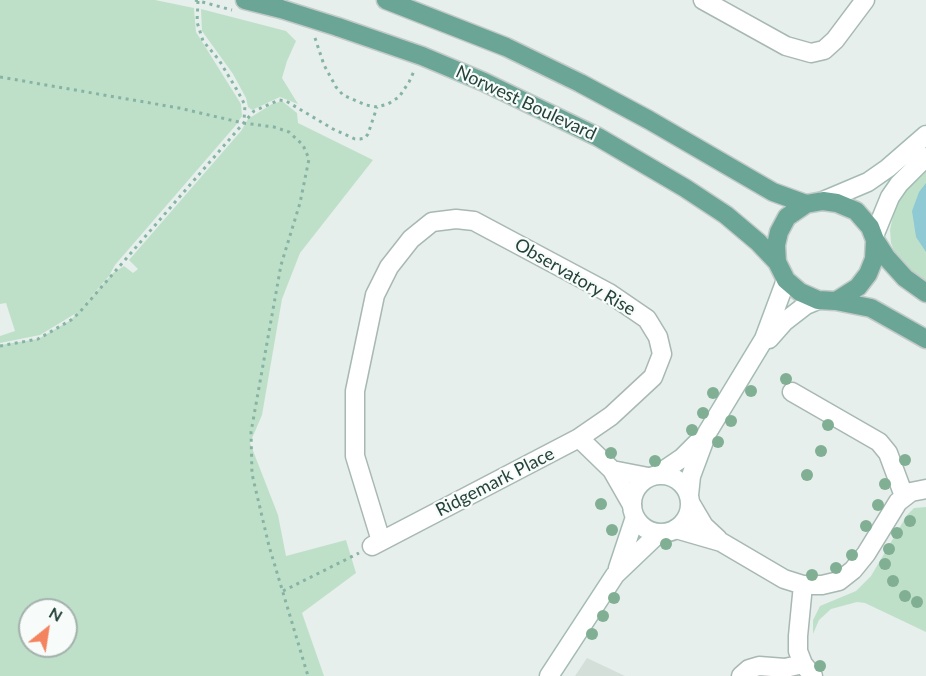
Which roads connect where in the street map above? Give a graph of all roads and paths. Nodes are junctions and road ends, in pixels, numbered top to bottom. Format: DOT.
graph roads {
  1 [pos="197,0"];
  2 [pos="245,0"];
  3 [pos="386,0"];
  4 [pos="703,0"];
  5 [pos="865,0"];
  6 [pos="315,35"];
  7 [pos="414,71"];
  8 [pos="0,76"];
  9 [pos="377,106"];
  10 [pos="243,123"];
  11 [pos="926,135"];
  12 [pos="926,157"];
  13 [pos="815,203"];
  14 [pos="874,238"];
  15 [pos="777,262"];
  16 [pos="786,280"];
  17 [pos="926,293"];
  18 [pos="827,300"];
  19 [pos="926,339"];
  20 [pos="0,346"];
  21 [pos="750,364"];
  22 [pos="792,392"];
  23 [pos="707,433"];
  24 [pos="579,438"];
  25 [pos="612,470"];
  26 [pos="652,476"];
  27 [pos="926,489"];
  28 [pos="904,496"];
  29 [pos="690,500"];
  30 [pos="633,511"];
  31 [pos="668,531"];
  32 [pos="721,542"];
  33 [pos="376,544"];
  34 [pos="615,575"];
  35 [pos="803,585"];
  36 [pos="282,591"];
  37 [pos="808,670"];
  38 [pos="308,676"];
  39 [pos="549,676"];
  40 [pos="741,676"];
  1 -- 10 [label="path"];
  2 -- 15 [label="main road, Norwest Boulevard, bridge"];
  3 -- 13 [label="main road"];
  4 -- 5 [label="street"];
  6 -- 9 [label="path"];
  7 -- 9 [label="path"];
  8 -- 10 [label="path"];
  9 -- 10 [label="path"];
  10 -- 20 [label="path"];
  10 -- 36 [label="path"];
  11 -- 13 [label="street"];
  12 -- 14 [label="street"];
  13 -- 14 [label="main road"];
  13 -- 15 [label="main road"];
  14 -- 17 [label="main road"];
  14 -- 18 [label="main road"];
  15 -- 16 [label="main road"];
  16 -- 18 [label="main road"];
  16 -- 21 [label="street"];
  18 -- 19 [label="main road"];
  18 -- 21 [label="street"];
  21 -- 23 [label="street"];
  22 -- 28 [label="street"];
  23 -- 26 [label="street"];
  23 -- 29 [label="street"];
  24 -- 25 [label="street"];
  24 -- 33 [label="street, Ridgemark Place"];
  24 -- 33 [label="street, Observatory Rise"];
  25 -- 26 [label="street"];
  25 -- 30 [label="street"];
  26 -- 29 [label="street"];
  26 -- 30 [label="street"];
  27 -- 28 [label="street"];
  28 -- 35 [label="street"];
  29 -- 31 [label="street"];
  29 -- 32 [label="street"];
  30 -- 31 [label="street"];
  30 -- 34 [label="street"];
  31 -- 32 [label="street"];
  31 -- 34 [label="street"];
  32 -- 35 [label="street"];
  33 -- 36 [label="path"];
  34 -- 39 [label="street"];
  35 -- 37 [label="street"];
  36 -- 38 [label="path"];
  37 -- 40 [label="street"];
}
